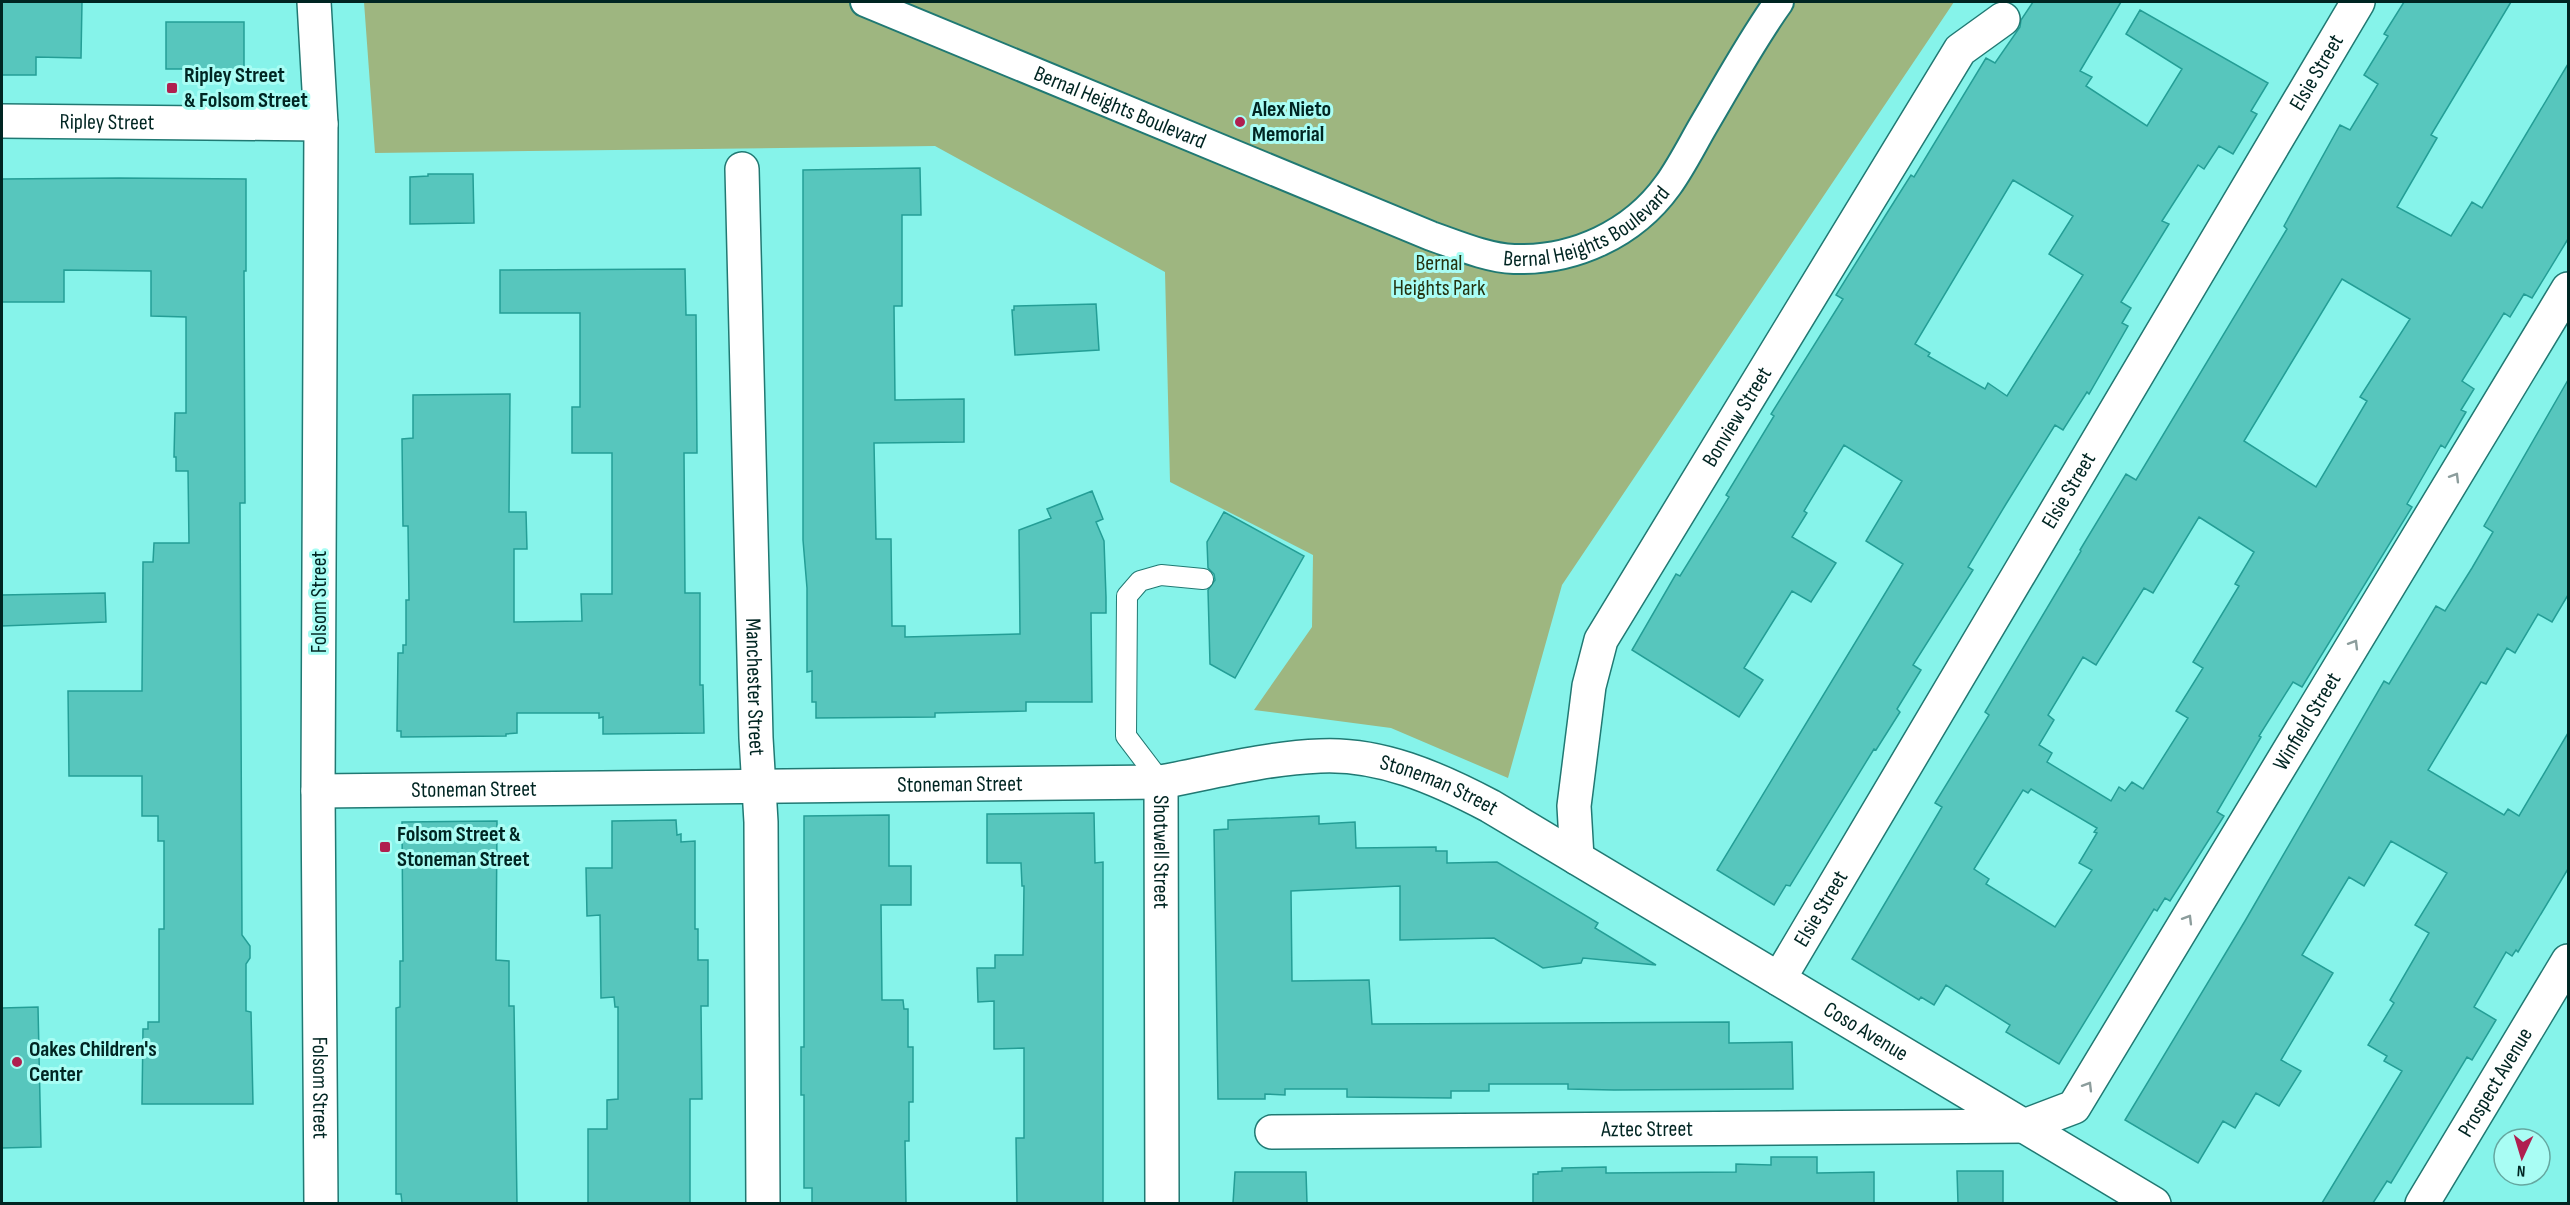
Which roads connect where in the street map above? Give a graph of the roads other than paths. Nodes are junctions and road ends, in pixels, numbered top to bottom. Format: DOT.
graph roads {
  1 [pos="314,2"];
  2 [pos="865,2"];
  3 [pos="1779,2"];
  4 [pos="2358,2"];
  5 [pos="2002,19"];
  6 [pos="2,122"];
  7 [pos="321,124"];
  8 [pos="742,169"];
  9 [pos="2568,289"];
  10 [pos="1203,579"];
  11 [pos="1161,782"];
  12 [pos="758,785"];
  13 [pos="318,791"];
  14 [pos="1577,858"];
  15 [pos="2568,961"];
  16 [pos="1779,979"];
  17 [pos="2024,1126"];
  18 [pos="1272,1132"];
  19 [pos="321,1203"];
  20 [pos="763,1203"];
  21 [pos="1162,1203"];
  22 [pos="2154,1203"];
  23 [pos="2422,1203"];
  1 -- 7 [label="street, Folsom Street"];
  2 -- 3 [label="street, Bernal Heights Boulevard"];
  4 -- 16 [label="street, Elsie Street"];
  5 -- 14 [label="street, Bonview Street"];
  6 -- 7 [label="street, Ripley Street"];
  7 -- 13 [label="street, Folsom Street"];
  8 -- 12 [label="street, Manchester Street"];
  17 -- 9 [label="street, Winfield Street, one-way"];
  10 -- 11 [label="lane, Shotwell Street"];
  11 -- 12 [label="street, Stoneman Street"];
  11 -- 14 [label="street, Stoneman Street"];
  11 -- 21 [label="street, Shotwell Street"];
  12 -- 13 [label="street, Stoneman Street"];
  12 -- 20 [label="street, Manchester Street"];
  13 -- 19 [label="street, Folsom Street"];
  14 -- 16 [label="street, Coso Avenue"];
  15 -- 23 [label="street, Prospect Avenue"];
  16 -- 17 [label="street, Coso Avenue"];
  17 -- 18 [label="street, Aztec Street"];
  17 -- 22 [label="street, Coso Avenue"];
}
